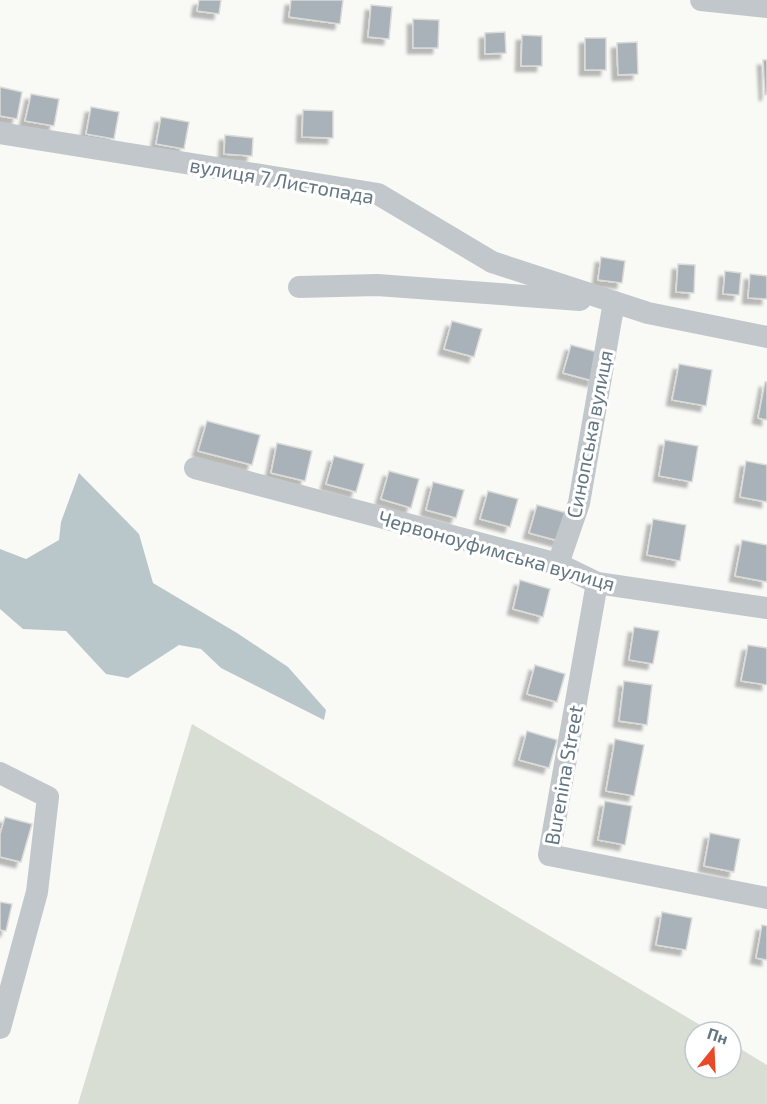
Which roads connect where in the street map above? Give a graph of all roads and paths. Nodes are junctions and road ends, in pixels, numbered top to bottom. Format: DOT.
graph roads {
  1 [pos="701,0"];
  2 [pos="767,7"];
  3 [pos="0,133"];
  4 [pos="299,287"];
  5 [pos="614,302"];
  6 [pos="767,337"];
  7 [pos="195,468"];
  8 [pos="558,564"];
  9 [pos="597,583"];
  10 [pos="767,608"];
  11 [pos="0,773"];
  12 [pos="767,898"];
  13 [pos="0,1028"];
  1 -- 2 [label="street"];
  3 -- 5 [label="street, вулиця 7 Листопада"];
  4 -- 5 [label="street"];
  5 -- 6 [label="street"];
  5 -- 8 [label="street, Синопська вулиця"];
  7 -- 8 [label="street, Червоноуфимська вулиця"];
  8 -- 9 [label="street, Червоноуфимська вулиця"];
  9 -- 10 [label="street, Червоноуфимська вулиця"];
  9 -- 12 [label="street, Burenina Street"];
  11 -- 13 [label="street"];
}
